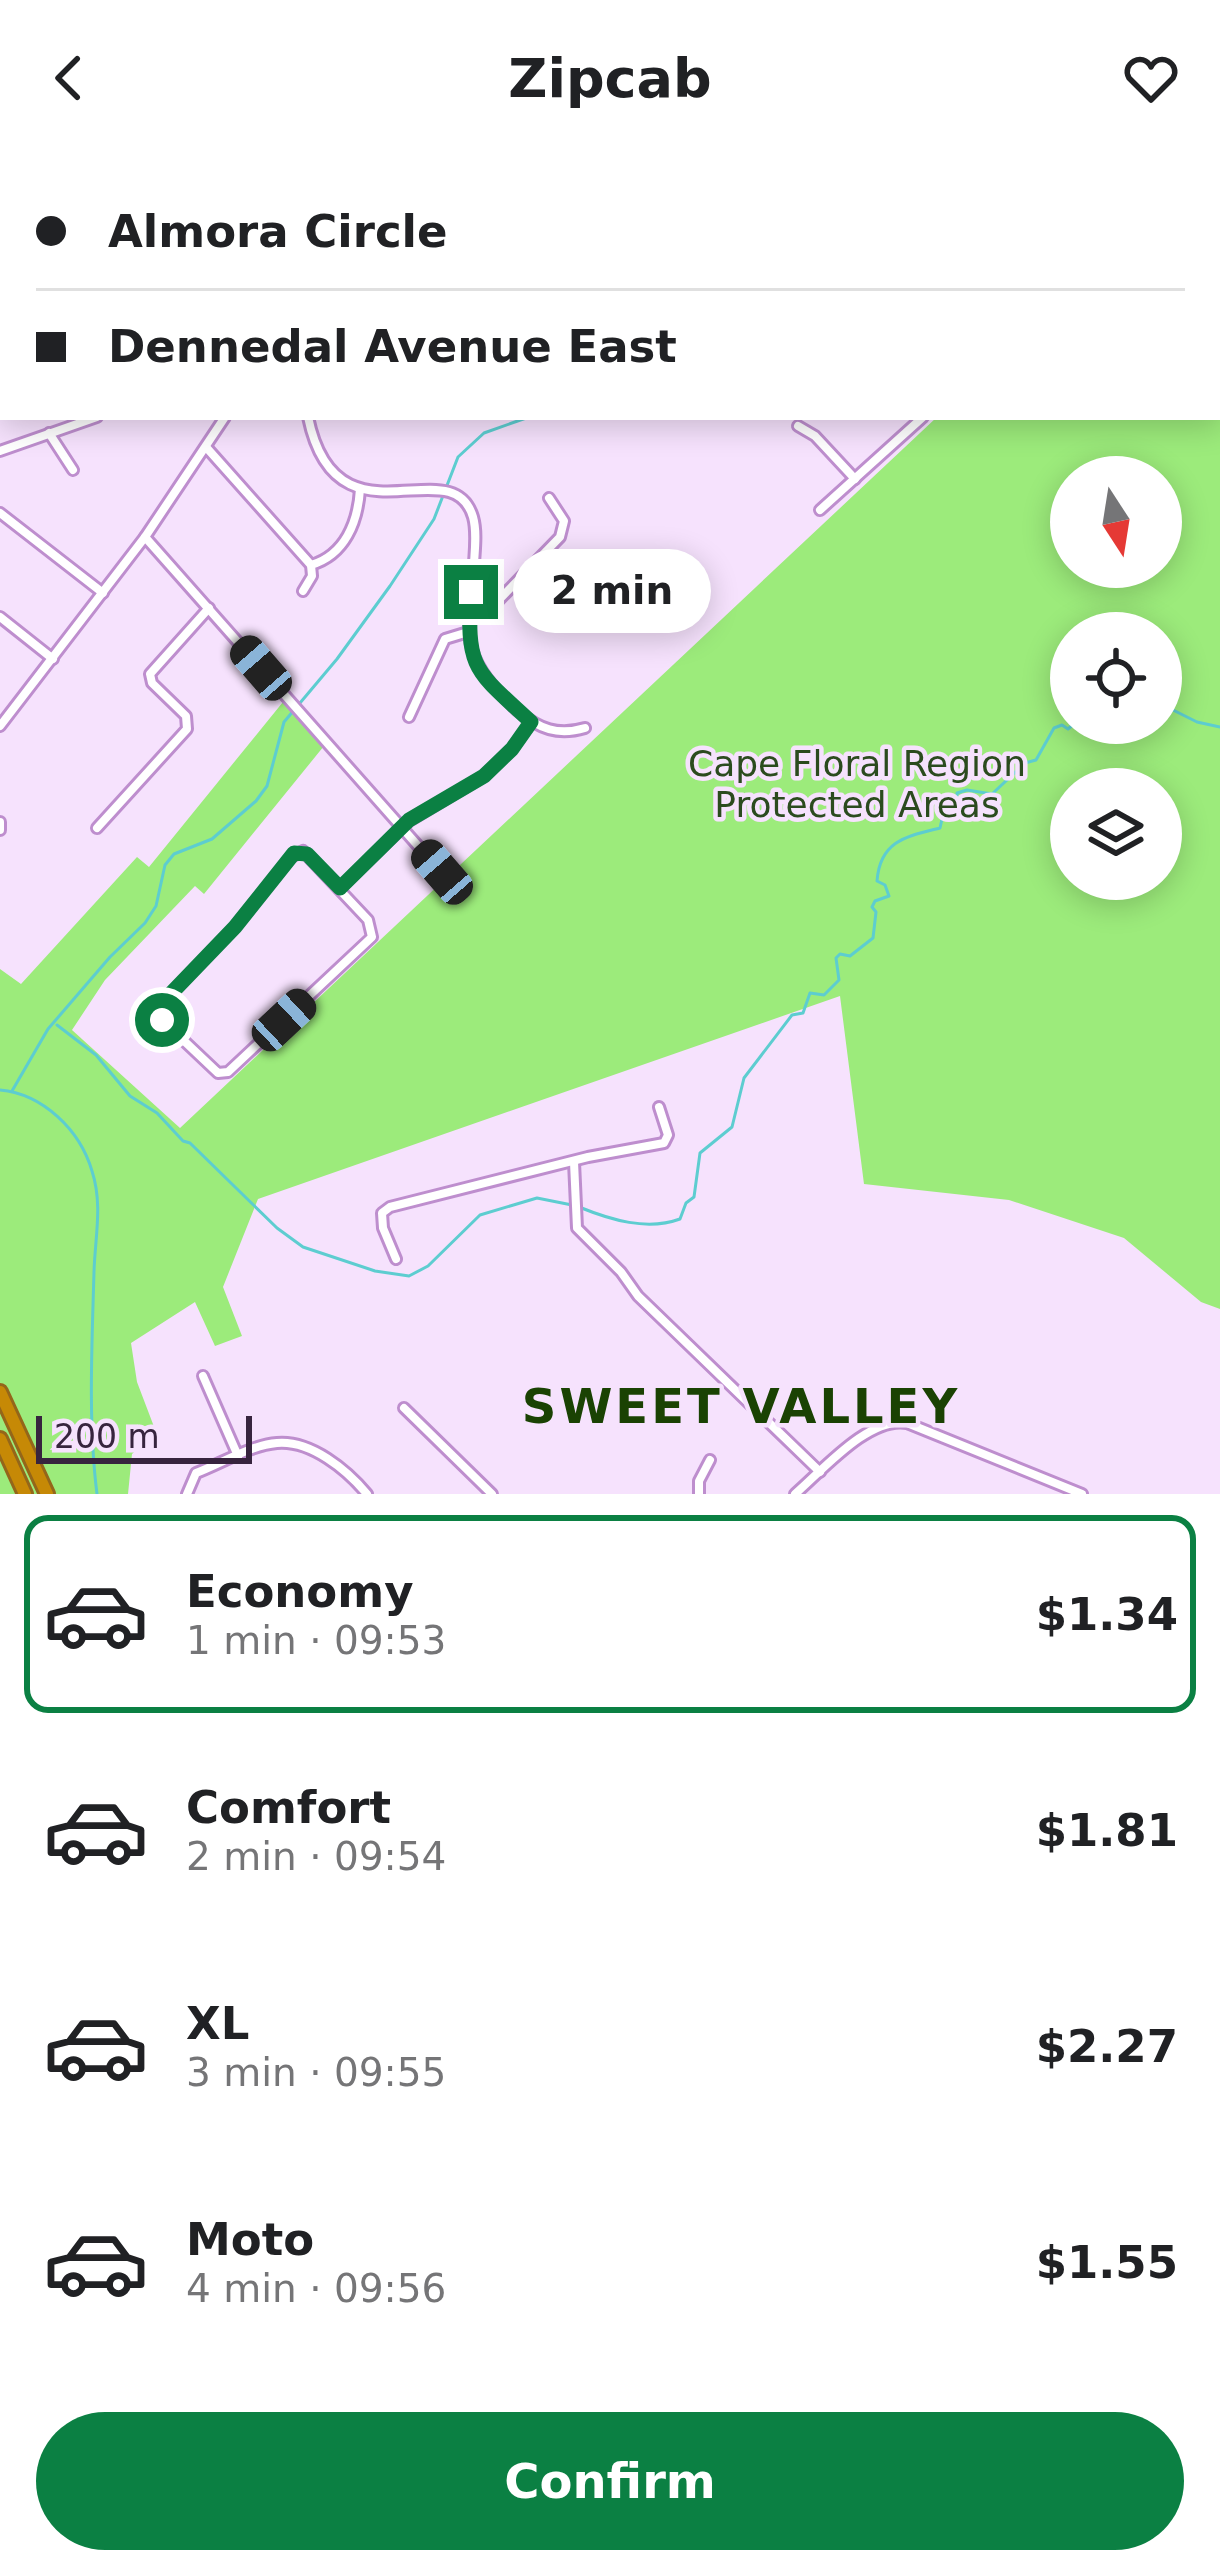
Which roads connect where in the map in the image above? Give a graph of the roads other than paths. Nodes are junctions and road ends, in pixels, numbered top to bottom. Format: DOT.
graph roads {
  1 [pos="89,420"];
  2 [pos="223,420"];
  3 [pos="309,420"];
  4 [pos="915,420"];
  5 [pos="798,426"];
  6 [pos="49,434"];
  7 [pos="206,447"];
  8 [pos="0,451"];
  9 [pos="73,470"];
  10 [pos="855,479"];
  11 [pos="360,489"];
  12 [pos="549,498"];
  13 [pos="820,510"];
  14 [pos="0,513"];
  15 [pos="145,537"];
  16 [pos="311,565"];
  17 [pos="303,591"];
  18 [pos="103,592"];
  19 [pos="209,608"];
  20 [pos="470,611"];
  21 [pos="0,617"];
  22 [pos="468,632"];
  23 [pos="53,658"];
  24 [pos="410,717"];
  25 [pos="531,722"];
  26 [pos="0,726"];
  27 [pos="585,728"];
  28 [pos="402,826"];
  29 [pos="98,828"];
  30 [pos="442,872"];
  31 [pos="340,888"];
  32 [pos="659,1107"];
  33 [pos="574,1162"];
  34 [pos="396,1259"];
  35 [pos="203,1376"];
  36 [pos="0,1392"];
  37 [pos="404,1408"];
  38 [pos="0,1438"];
  39 [pos="238,1456"];
  40 [pos="710,1460"];
  41 [pos="820,1472"];
  42 [pos="25,1494"];
  43 [pos="47,1494"];
  44 [pos="187,1494"];
  45 [pos="367,1494"];
  46 [pos="492,1494"];
  47 [pos="699,1494"];
  48 [pos="795,1494"];
  49 [pos="1082,1494"];
  1 -- 6 [label="street"];
  2 -- 7 [label="street"];
  3 -- 11 [label="street"];
  4 -- 10 [label="street"];
  5 -- 10 [label="street"];
  6 -- 8 [label="street"];
  6 -- 9 [label="street"];
  7 -- 15 [label="street"];
  7 -- 16 [label="street"];
  10 -- 13 [label="street"];
  11 -- 16 [label="street"];
  11 -- 20 [label="street"];
  12 -- 20 [label="street"];
  14 -- 18 [label="street"];
  15 -- 18 [label="street"];
  15 -- 19 [label="street"];
  16 -- 17 [label="street"];
  18 -- 23 [label="street"];
  19 -- 28 [label="street"];
  19 -- 29 [label="street"];
  20 -- 22 [label="street"];
  21 -- 23 [label="street"];
  22 -- 24 [label="street"];
  22 -- 25 [label="street"];
  23 -- 26 [label="street"];
  25 -- 27 [label="street"];
  25 -- 28 [label="street"];
  28 -- 30 [label="street"];
  28 -- 31 [label="street"];
  31 -- 31 [label="street"];
  32 -- 33 [label="street"];
  33 -- 34 [label="street"];
  33 -- 41 [label="street"];
  35 -- 39 [label="street"];
  36 -- 43 [label="highway"];
  37 -- 46 [label="street"];
  38 -- 42 [label="highway"];
  39 -- 44 [label="street"];
  39 -- 45 [label="street"];
  40 -- 47 [label="street"];
  41 -- 48 [label="street"];
  41 -- 49 [label="street"];
}
